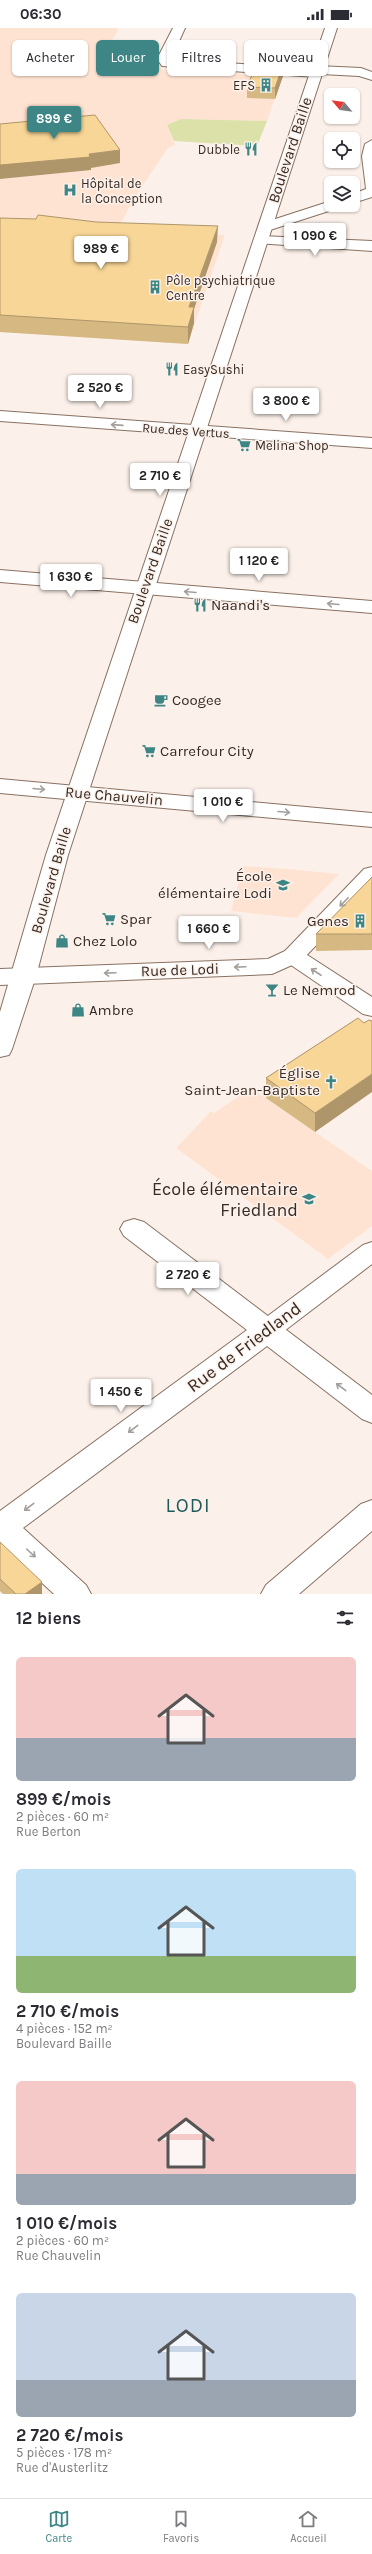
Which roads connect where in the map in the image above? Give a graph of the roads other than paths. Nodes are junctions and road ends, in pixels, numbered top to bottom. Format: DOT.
graph roads {
  1 [pos="179,28"];
  2 [pos="331,28"];
  3 [pos="327,40"];
  4 [pos="244,68"];
  5 [pos="328,72"];
  6 [pos="315,76"];
  7 [pos="372,76"];
  8 [pos="372,144"];
  9 [pos="372,188"];
  10 [pos="372,192"];
  11 [pos="360,196"];
  12 [pos="324,208"];
  13 [pos="274,227"];
  14 [pos="372,246"];
  15 [pos="5,419"];
  16 [pos="197,431"];
  17 [pos="372,443"];
  18 [pos="0,576"];
  19 [pos="144,588"];
  20 [pos="372,607"];
  21 [pos="0,786"];
  22 [pos="78,793"];
  23 [pos="372,820"];
  24 [pos="372,874"];
  25 [pos="293,956"];
  26 [pos="24,976"];
  27 [pos="0,978"];
  28 [pos="372,1008"];
  29 [pos="0,1049"];
  30 [pos="134,1228"];
  31 [pos="372,1251"];
  32 [pos="266,1331"];
  33 [pos="372,1410"];
  34 [pos="372,1513"];
  35 [pos="1,1528"];
  36 [pos="76,1594"];
  37 [pos="277,1594"];
  1 -- 4 [label="street"];
  2 -- 3 [label="street, Boulevard Baille"];
  5 -- 7 [label="street"];
  6 -- 13 [label="street, Boulevard Baille"];
  8 -- 9 [label="street"];
  10 -- 11 [label="street"];
  12 -- 13 [label="street"];
  13 -- 14 [label="street"];
  13 -- 16 [label="street, Boulevard Baille"];
  16 -- 15 [label="street, Rue des Vertus, one-way"];
  16 -- 17 [label="street, Rue des Vertus"];
  16 -- 19 [label="street, Boulevard Baille"];
  18 -- 19 [label="street"];
  20 -- 19 [label="street, one-way"];
  19 -- 22 [label="street, Boulevard Baille"];
  21 -- 22 [label="street, Rue Chauvelin, one-way"];
  22 -- 23 [label="street, Rue Chauvelin, one-way"];
  22 -- 26 [label="street, Boulevard Baille"];
  24 -- 25 [label="street, Rue de Lodi, one-way"];
  25 -- 26 [label="street, Rue de Lodi, one-way"];
  28 -- 25 [label="street, one-way"];
  26 -- 27 [label="street, Rue de Lodi"];
  26 -- 29 [label="street, Boulevard Baille"];
  30 -- 32 [label="street"];
  31 -- 32 [label="street, Rue de Friedland"];
  33 -- 32 [label="street, one-way"];
  32 -- 35 [label="street, Rue de Friedland, one-way"];
  34 -- 37 [label="street"];
  35 -- 36 [label="street, one-way"];
}
